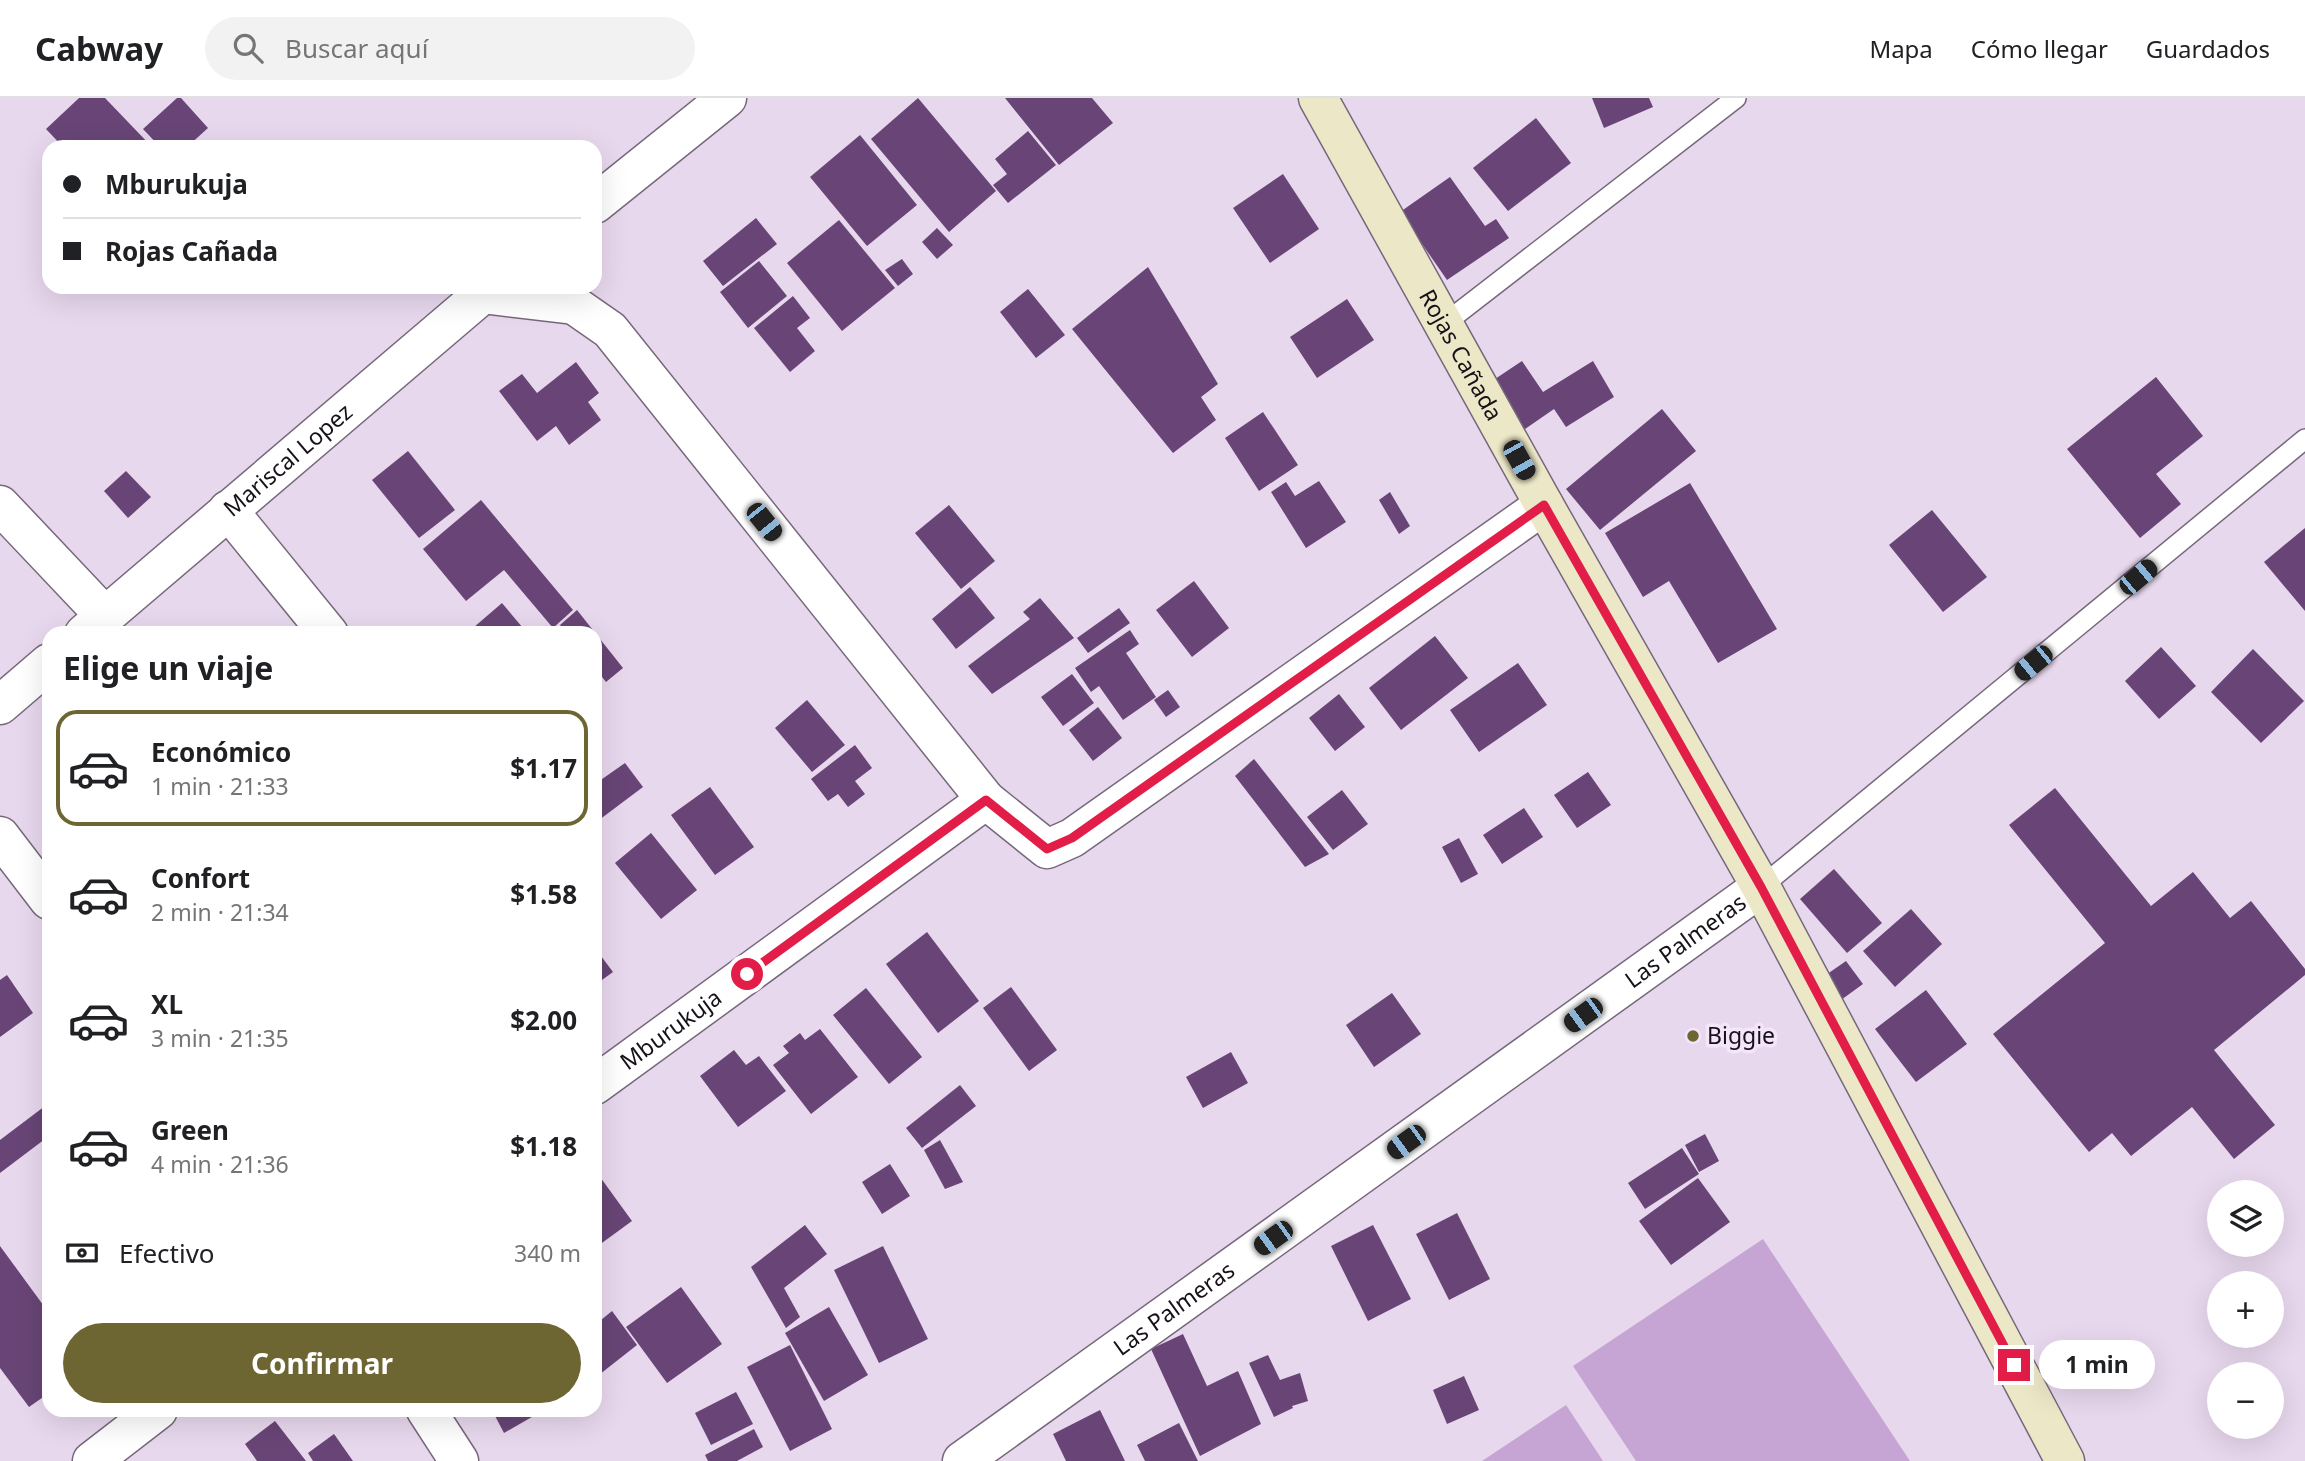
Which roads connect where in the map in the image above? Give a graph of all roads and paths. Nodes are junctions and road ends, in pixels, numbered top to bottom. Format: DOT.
graph roads {
  1 [pos="727,98"];
  2 [pos="1318,98"];
  3 [pos="1737,98"];
  4 [pos="602,198"];
  5 [pos="483,294"];
  6 [pos="506,294"];
  7 [pos="1444,324"];
  8 [pos="2305,439"];
  9 [pos="0,505"];
  10 [pos="1544,505"];
  11 [pos="228,510"];
  12 [pos="94,625"];
  13 [pos="322,626"];
  14 [pos="42,669"];
  15 [pos="0,705"];
  16 [pos="986,800"];
  17 [pos="0,836"];
  18 [pos="1761,887"];
  19 [pos="42,891"];
  20 [pos="602,1080"];
  21 [pos="149,1417"];
  22 [pos="431,1417"];
  23 [pos="92,1461"];
  24 [pos="459,1461"];
  25 [pos="962,1461"];
  26 [pos="2065,1461"];
  1 -- 4 [label="street"];
  2 -- 7 [label="main road, Rojas Cañada"];
  3 -- 7 [label="lane"];
  5 -- 11 [label="street, Mariscal Lopez"];
  6 -- 16 [label="street"];
  7 -- 10 [label="main road, Rojas Cañada"];
  8 -- 18 [label="lane"];
  9 -- 12 [label="street"];
  10 -- 16 [label="street"];
  10 -- 18 [label="main road, Rojas Cañada"];
  11 -- 12 [label="street, Mariscal Lopez"];
  11 -- 13 [label="street"];
  14 -- 15 [label="street"];
  16 -- 20 [label="street, Mburukuja"];
  17 -- 19 [label="street"];
  18 -- 25 [label="street, Las Palmeras"];
  18 -- 26 [label="main road, Rojas Cañada"];
  21 -- 23 [label="street"];
  22 -- 24 [label="street"];
}
